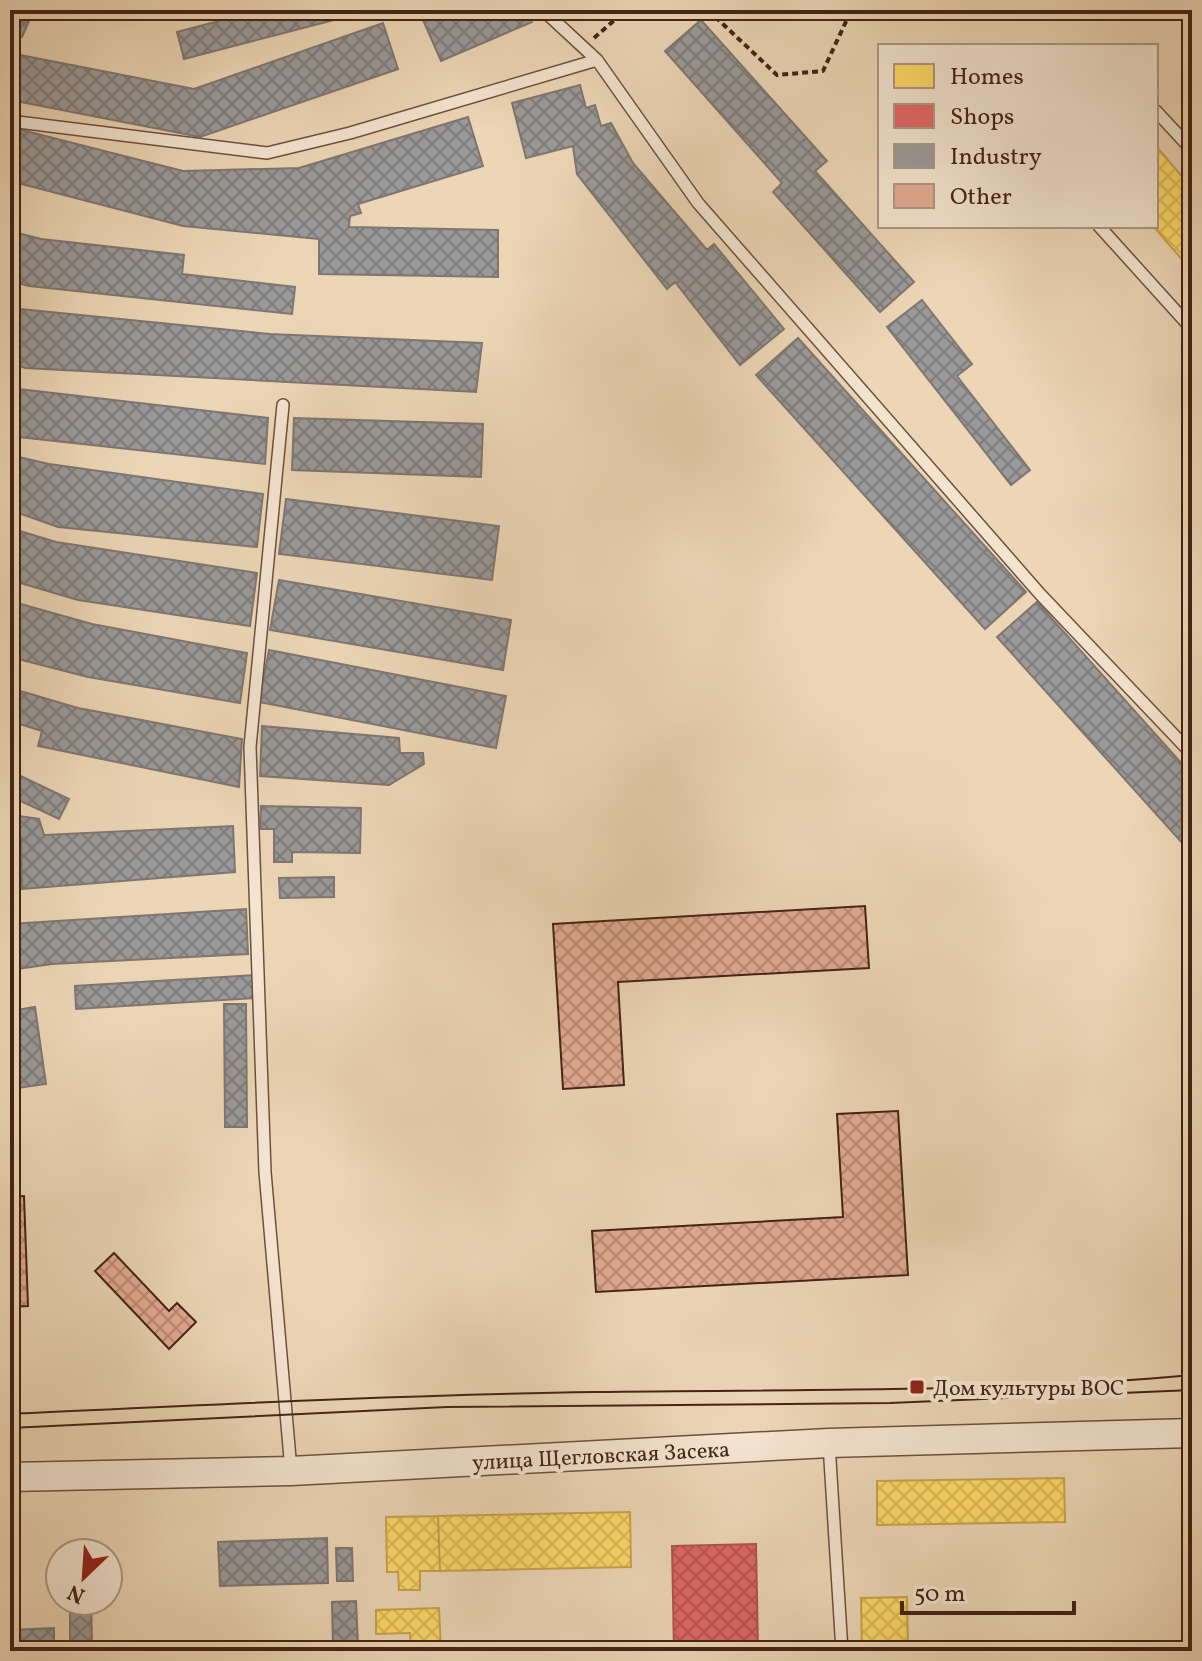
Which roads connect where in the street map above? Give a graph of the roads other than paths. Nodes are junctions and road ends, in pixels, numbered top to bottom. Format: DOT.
graph roads {
  1 [pos="543,10"];
  2 [pos="597,60"];
  3 [pos="1158,113"];
  4 [pos="18,122"];
  5 [pos="1192,150"];
  6 [pos="1101,228"];
  7 [pos="1192,329"];
  8 [pos="283,405"];
  9 [pos="1192,754"];
  10 [pos="1192,1433"];
  11 [pos="829,1443"];
  12 [pos="291,1471"];
  13 [pos="10,1477"];
  14 [pos="842,1651"];
  1 -- 2 [label="lane"];
  2 -- 4 [label="lane"];
  2 -- 9 [label="lane"];
  3 -- 5 [label="lane"];
  6 -- 7 [label="lane"];
  8 -- 12 [label="lane"];
  10 -- 11 [label="street, улица Щегловская Засека"];
  11 -- 12 [label="street, улица Щегловская Засека"];
  11 -- 14 [label="lane"];
  12 -- 13 [label="street, улица Щегловская Засека"];
}
